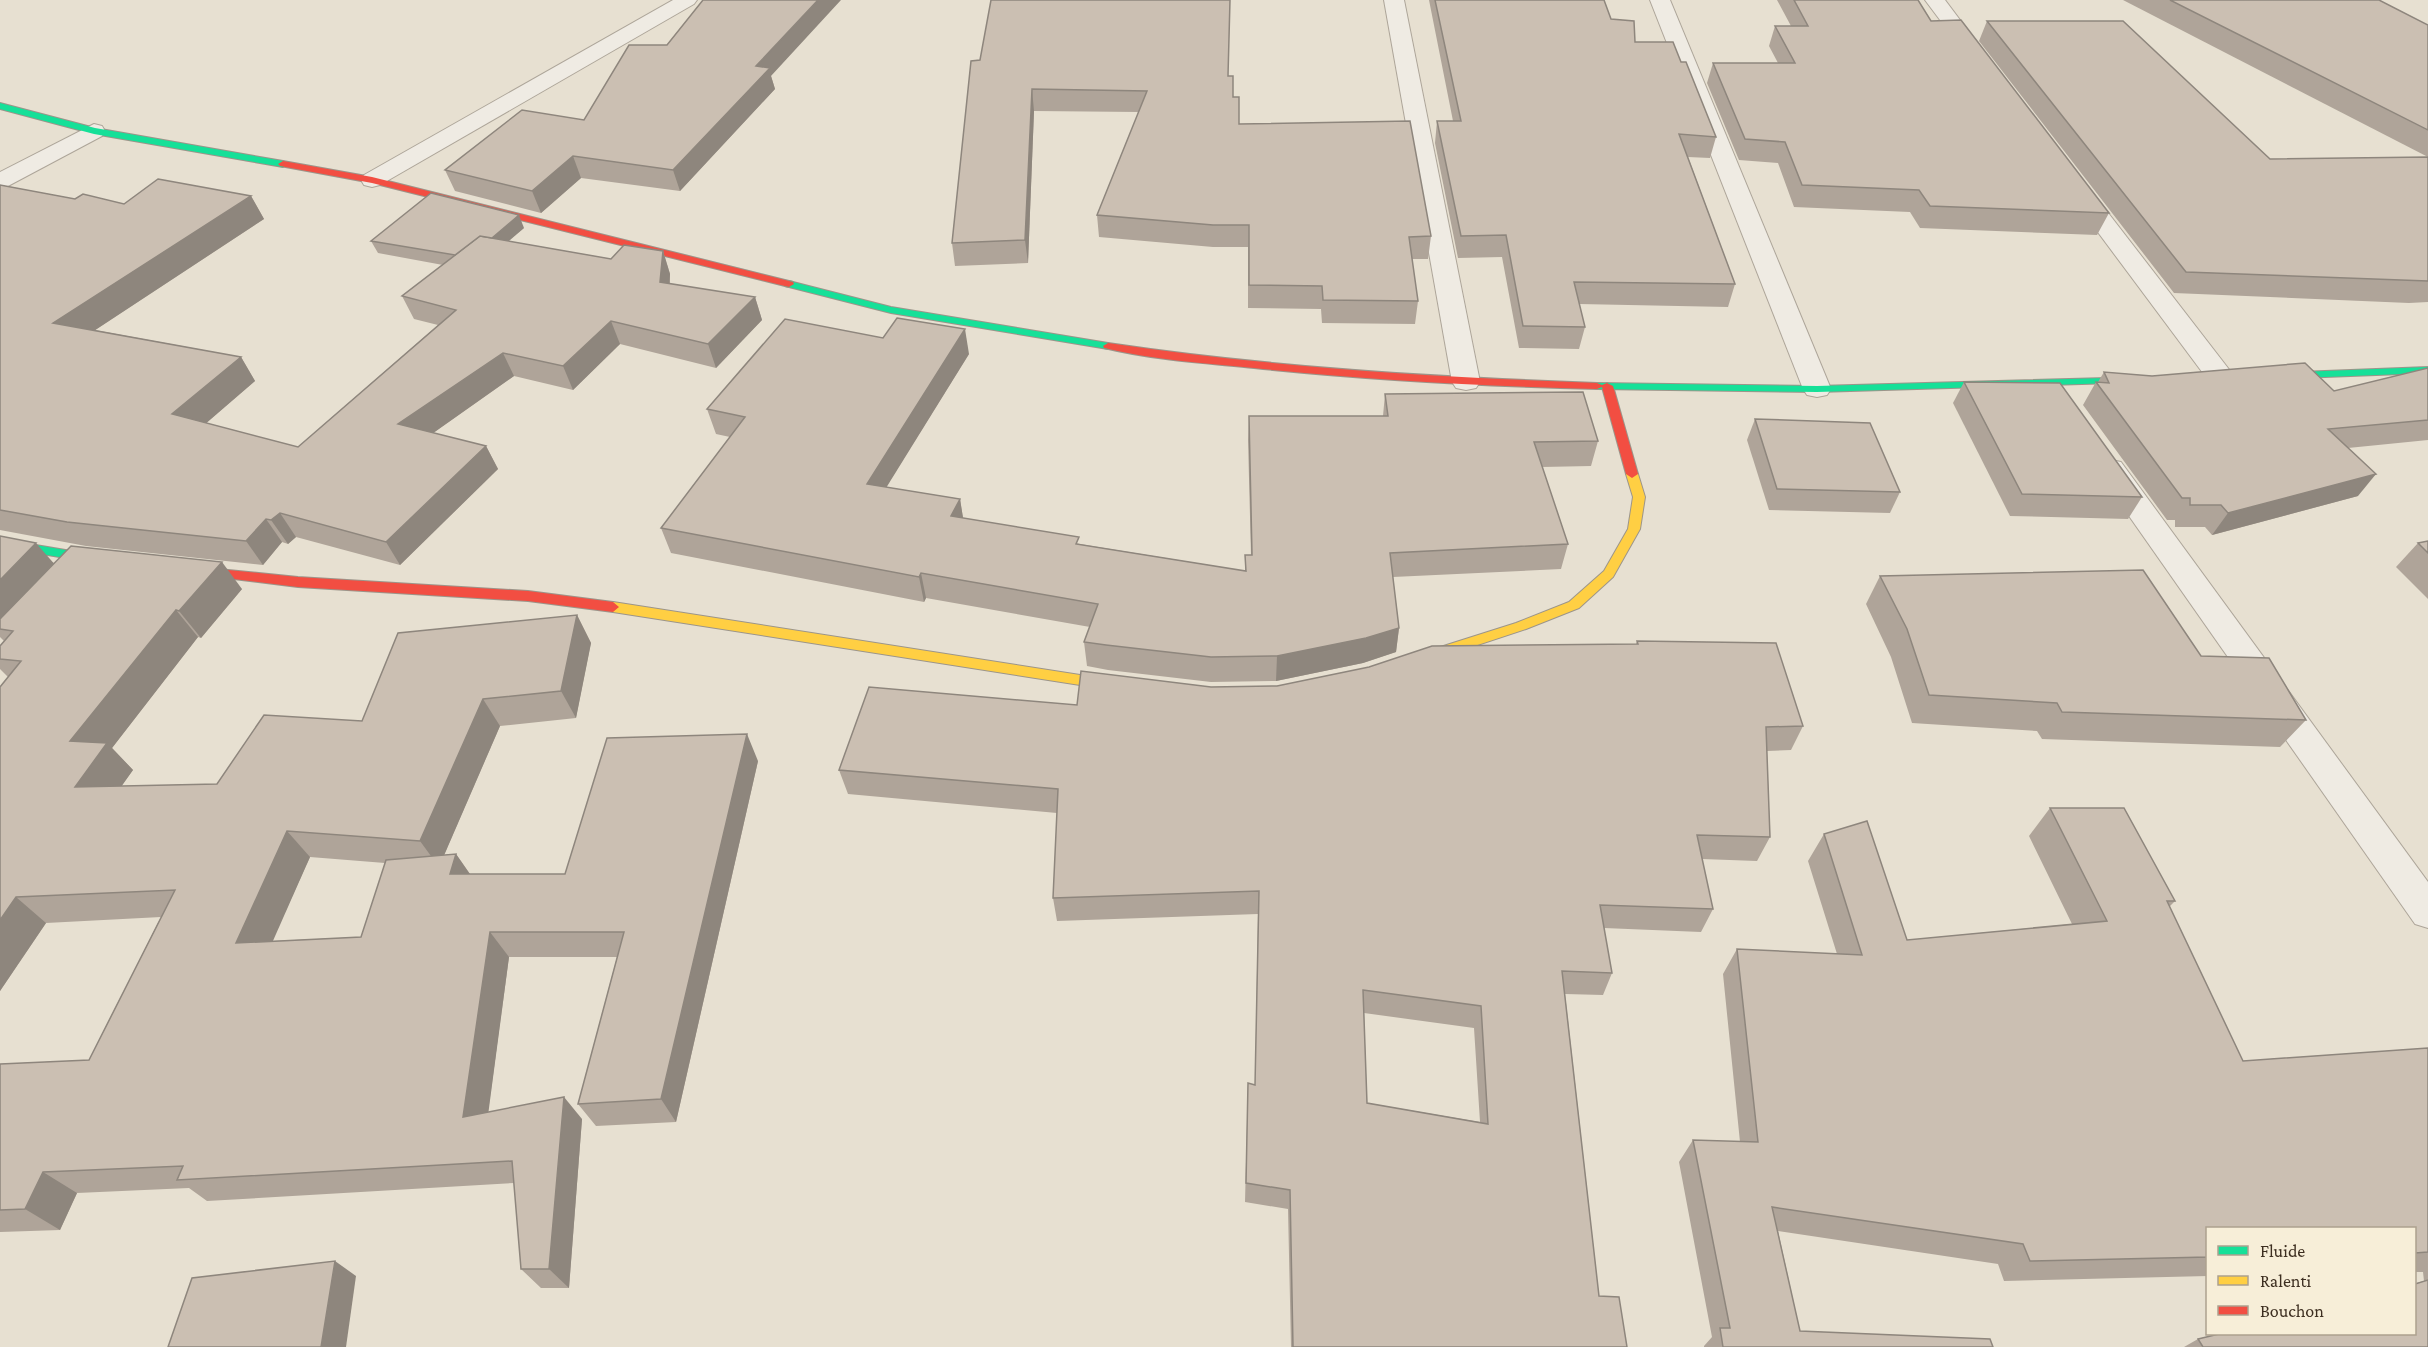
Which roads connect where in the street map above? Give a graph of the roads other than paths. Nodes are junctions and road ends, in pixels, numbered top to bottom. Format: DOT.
graph roads {
  1 [pos="687,0"];
  2 [pos="1394,0"];
  3 [pos="1660,0"];
  4 [pos="1935,0"];
  5 [pos="1992,76"];
  6 [pos="0,106"];
  7 [pos="93,131"];
  8 [pos="2063,170"];
  9 [pos="372,180"];
  10 [pos="0,181"];
  11 [pos="2428,370"];
  12 [pos="2255,377"];
  13 [pos="2221,378"];
  14 [pos="2164,380"];
  15 [pos="1466,382"];
  16 [pos="2050,383"];
  17 [pos="1607,386"];
  18 [pos="1818,389"];
  19 [pos="2070,412"];
  20 [pos="2091,441"];
  21 [pos="0,543"];
  22 [pos="86,559"];
  23 [pos="122,562"];
  24 [pos="169,568"];
  25 [pos="63,584"];
  26 [pos="1399,666"];
  27 [pos="1142,689"];
  28 [pos="2428,912"];
  1 -- 9 [label="street"];
  2 -- 15 [label="street"];
  3 -- 18 [label="street"];
  4 -- 5 [label="street"];
  6 -- 7 [label="street"];
  7 -- 9 [label="street"];
  7 -- 10 [label="street"];
  8 -- 13 [label="street"];
  9 -- 15 [label="street"];
  11 -- 12 [label="street"];
  14 -- 16 [label="street"];
  15 -- 17 [label="street"];
  16 -- 18 [label="street"];
  16 -- 19 [label="street"];
  17 -- 18 [label="street"];
  17 -- 26 [label="street"];
  20 -- 28 [label="street"];
  21 -- 22 [label="street"];
  22 -- 23 [label="street"];
  22 -- 25 [label="street"];
  24 -- 27 [label="street"];
}
